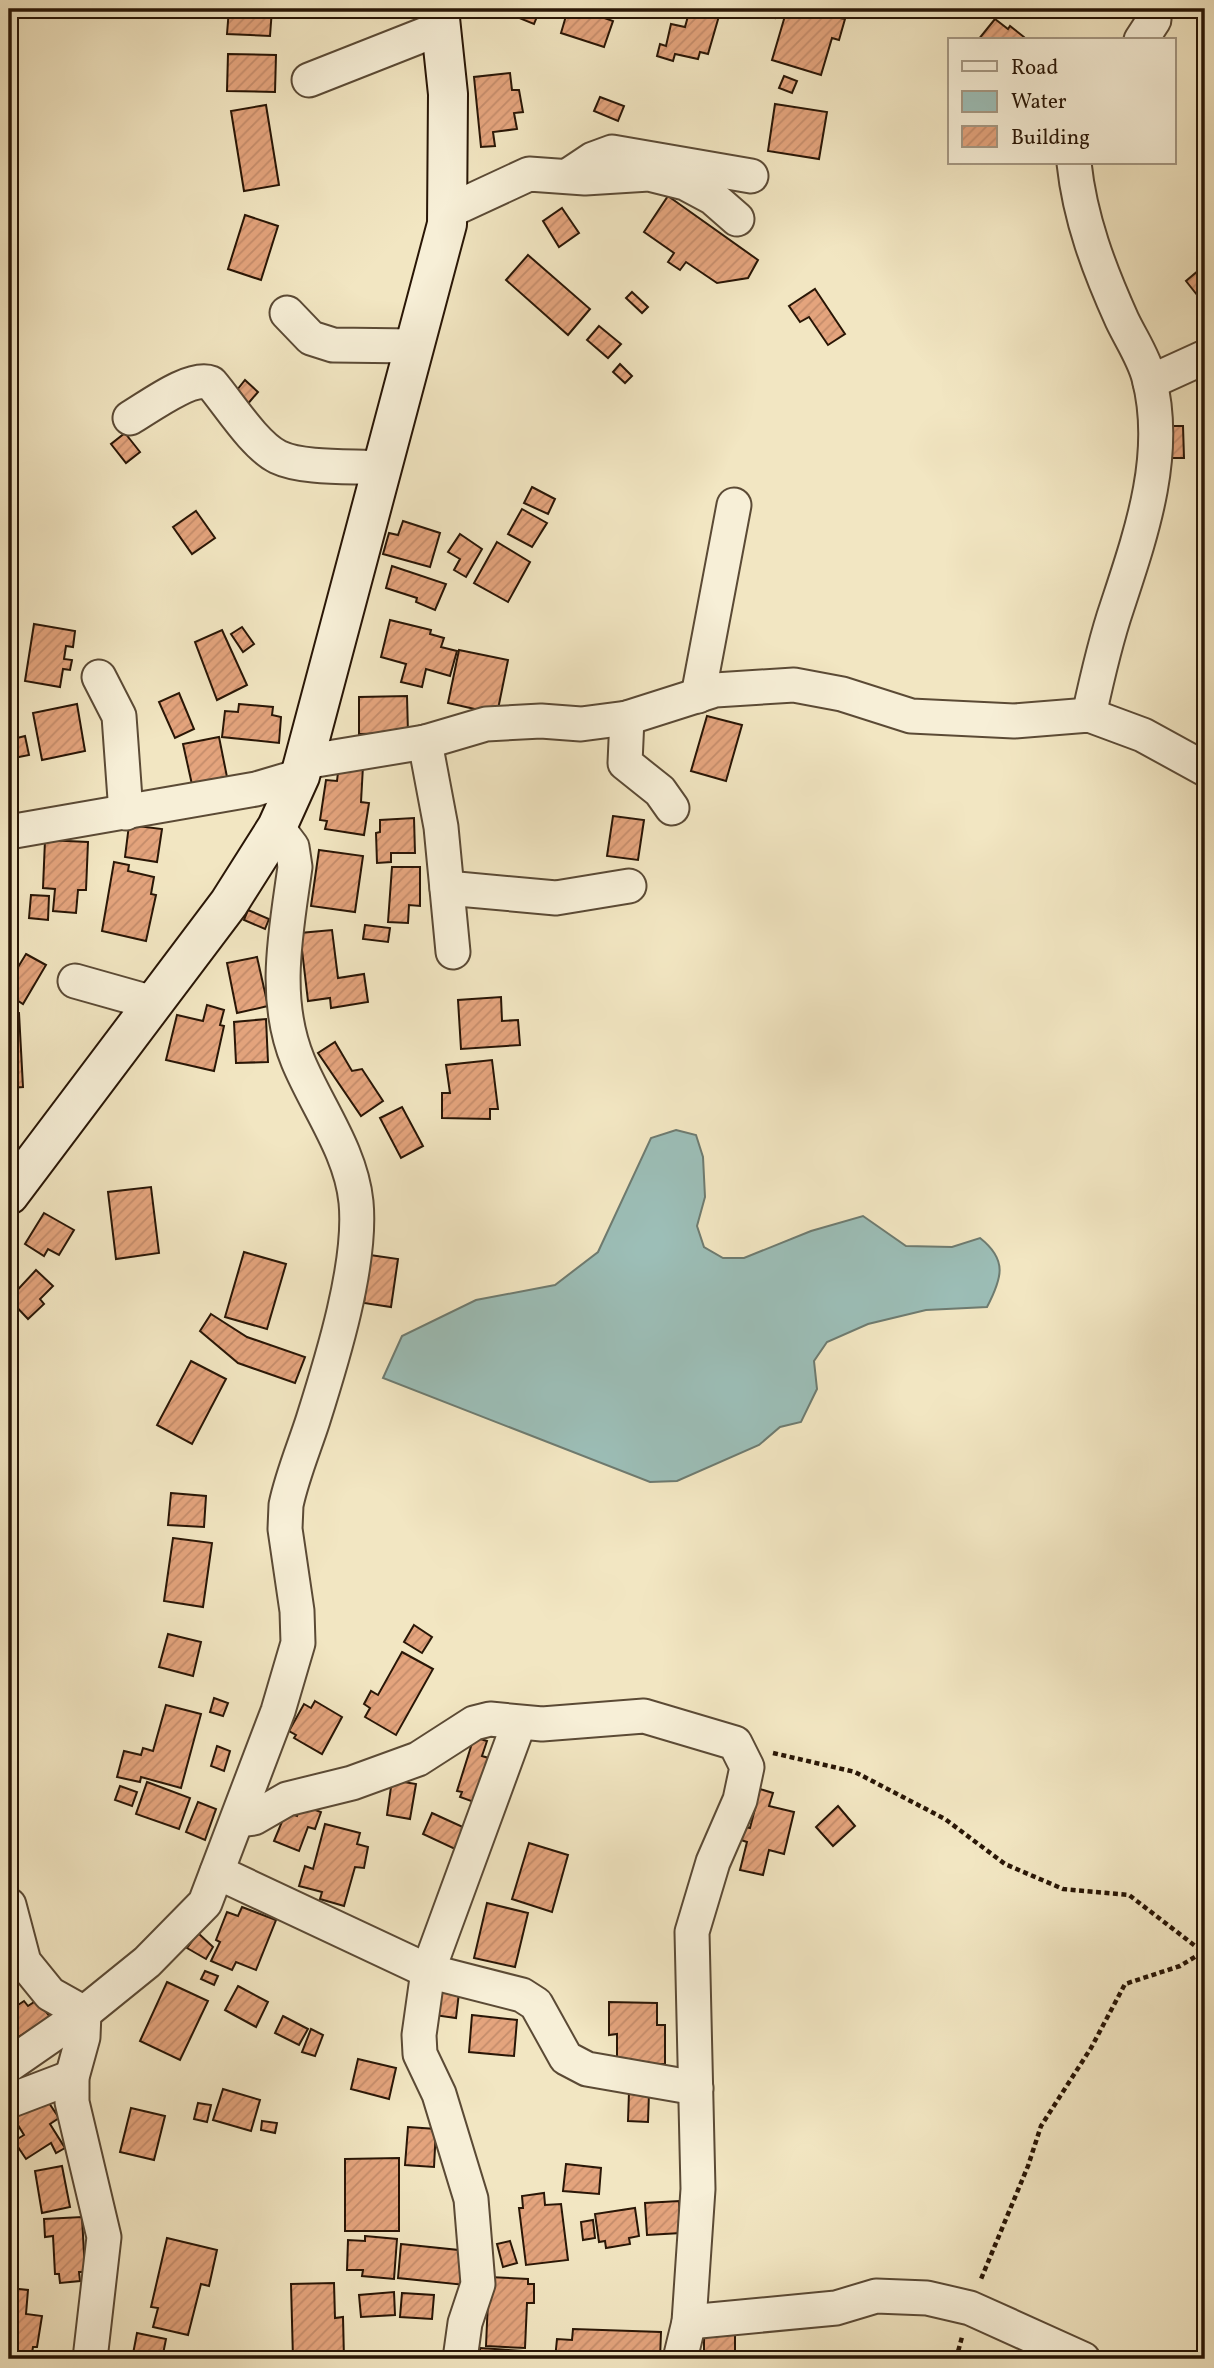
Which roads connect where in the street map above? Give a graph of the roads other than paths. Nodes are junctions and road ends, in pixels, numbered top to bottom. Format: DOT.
graph roads {
  1 [pos="1153,9"];
  2 [pos="440,18"];
  3 [pos="1142,38"];
  4 [pos="309,80"];
  5 [pos="1074,164"];
  6 [pos="568,176"];
  7 [pos="751,176"];
  8 [pos="447,212"];
  9 [pos="737,219"];
  10 [pos="287,313"];
  11 [pos="415,346"];
  12 [pos="1205,358"];
  13 [pos="1150,382"];
  14 [pos="130,418"];
  15 [pos="382,468"];
  16 [pos="734,505"];
  17 [pos="99,677"];
  18 [pos="698,696"];
  19 [pos="1089,715"];
  20 [pos="627,718"];
  21 [pos="425,742"];
  22 [pos="302,769"];
  23 [pos="1205,769"];
  24 [pos="672,808"];
  25 [pos="126,813"];
  26 [pos="277,827"];
  27 [pos="9,832"];
  28 [pos="629,886"];
  29 [pos="447,888"];
  30 [pos="453,952"];
  31 [pos="75,981"];
  32 [pos="153,1003"];
  33 [pos="9,1195"];
  34 [pos="519,1723"];
  35 [pos="239,1820"];
  36 [pos="217,1872"];
  37 [pos="9,1905"];
  38 [pos="428,1971"];
  39 [pos="84,2013"];
  40 [pos="9,2065"];
  41 [pos="72,2077"];
  42 [pos="696,2088"];
  43 [pos="9,2101"];
  44 [pos="689,2322"];
  45 [pos="90,2359"];
  46 [pos="460,2359"];
  47 [pos="680,2359"];
  48 [pos="1083,2359"];
  1 -- 3 [label="street"];
  2 -- 4 [label="street"];
  2 -- 8 [label="street"];
  5 -- 13 [label="street"];
  6 -- 7 [label="street"];
  6 -- 8 [label="street"];
  6 -- 9 [label="street"];
  8 -- 11 [label="street"];
  10 -- 11 [label="street"];
  11 -- 15 [label="street"];
  12 -- 13 [label="street"];
  13 -- 19 [label="street"];
  14 -- 15 [label="street"];
  15 -- 22 [label="street"];
  16 -- 18 [label="street"];
  17 -- 25 [label="street"];
  18 -- 19 [label="street"];
  18 -- 20 [label="street"];
  19 -- 23 [label="street"];
  20 -- 21 [label="street"];
  20 -- 24 [label="street"];
  21 -- 22 [label="street"];
  21 -- 29 [label="street"];
  22 -- 25 [label="street"];
  22 -- 26 [label="street"];
  25 -- 27 [label="street"];
  26 -- 32 [label="street"];
  26 -- 35 [label="street"];
  28 -- 29 [label="street"];
  29 -- 30 [label="street"];
  31 -- 32 [label="street"];
  32 -- 33 [label="street"];
  34 -- 35 [label="street"];
  34 -- 38 [label="street"];
  34 -- 42 [label="street"];
  35 -- 36 [label="street"];
  36 -- 38 [label="street"];
  36 -- 39 [label="street"];
  37 -- 39 [label="street"];
  38 -- 42 [label="street"];
  38 -- 46 [label="street"];
  39 -- 40 [label="street"];
  39 -- 41 [label="street"];
  41 -- 43 [label="street"];
  41 -- 45 [label="street"];
  42 -- 44 [label="street"];
  44 -- 47 [label="street"];
  44 -- 48 [label="street"];
}
